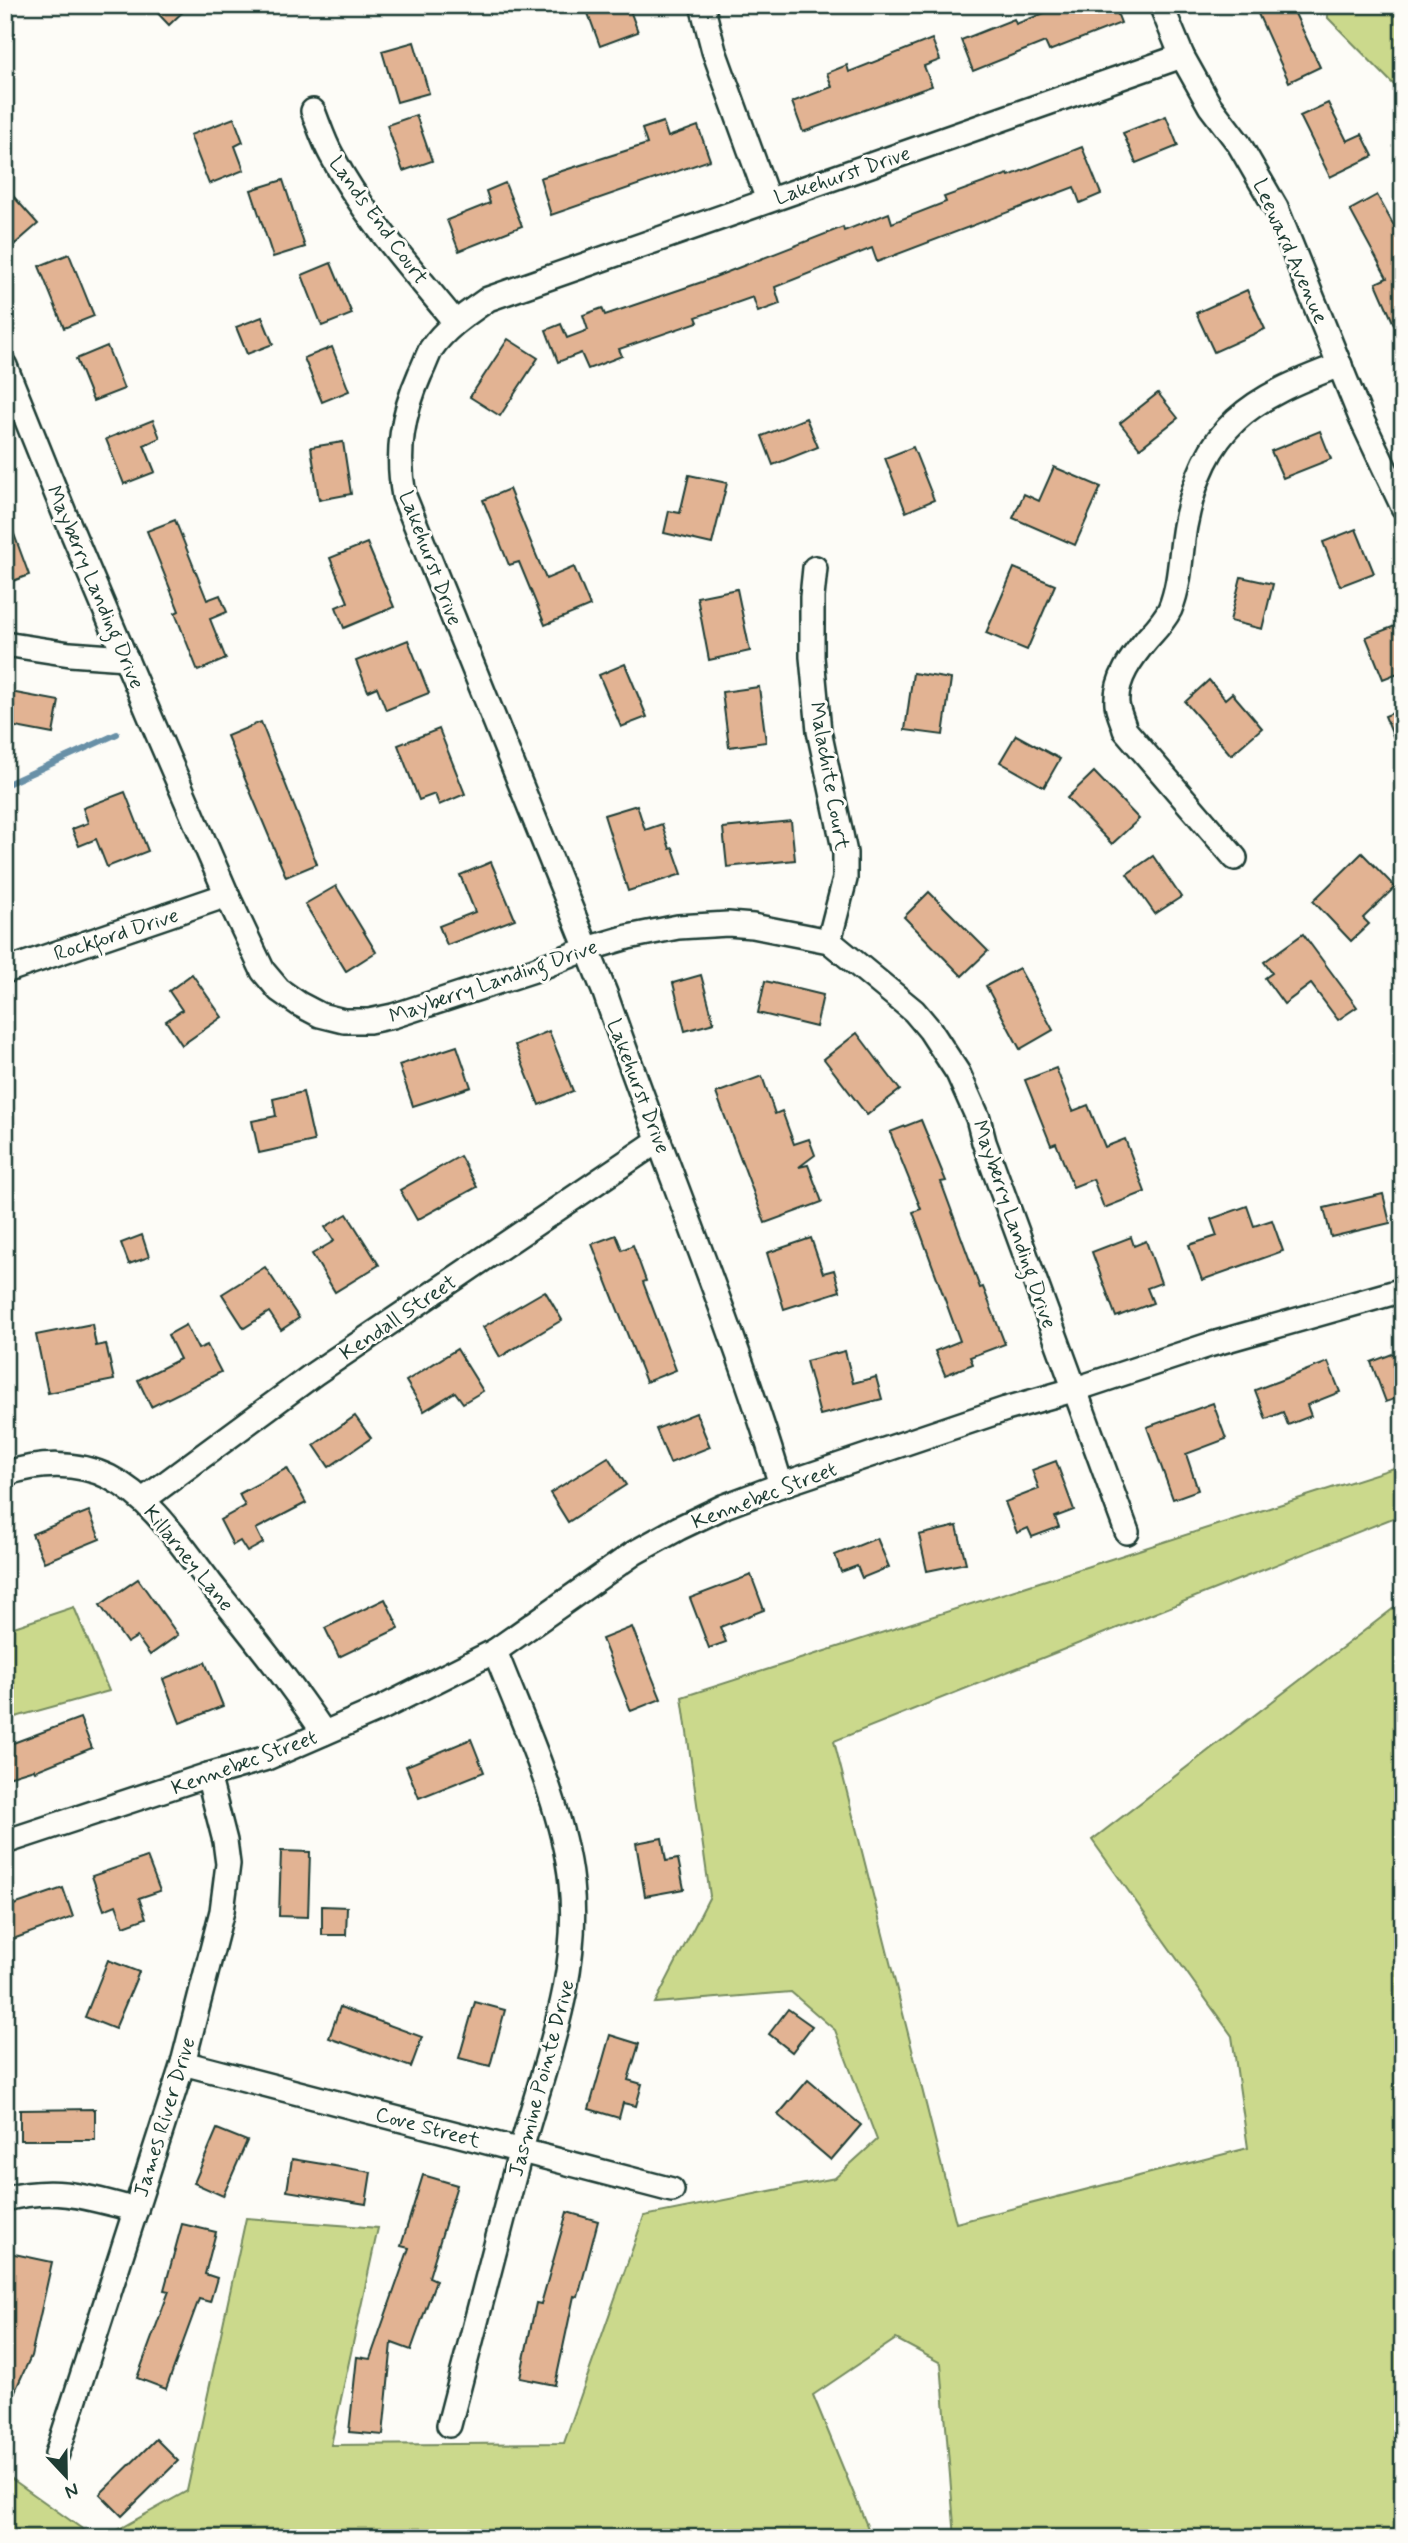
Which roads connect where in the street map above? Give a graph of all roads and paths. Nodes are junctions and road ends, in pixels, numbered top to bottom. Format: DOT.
graph roads {
  1 [pos="702,5"];
  2 [pos="1161,5"];
  3 [pos="1182,56"];
  4 [pos="313,111"];
  5 [pos="768,200"];
  6 [pos="455,322"];
  7 [pos="1340,365"];
  8 [pos="5,366"];
  9 [pos="1403,507"];
  10 [pos="815,568"];
  11 [pos="5,644"];
  12 [pos="126,658"];
  13 [pos="1235,858"];
  14 [pos="227,895"];
  15 [pos="829,941"];
  16 [pos="587,949"];
  17 [pos="5,971"];
  18 [pos="659,1140"];
  19 [pos="1403,1290"];
  20 [pos="1073,1390"];
  21 [pos="5,1474"];
  22 [pos="781,1485"];
  23 [pos="142,1500"];
  24 [pos="1127,1532"];
  25 [pos="495,1651"];
  26 [pos="324,1733"];
  27 [pos="208,1775"];
  28 [pos="5,1842"];
  29 [pos="183,2063"];
  30 [pos="521,2151"];
  31 [pos="672,2190"];
  32 [pos="5,2199"];
  33 [pos="136,2210"];
  34 [pos="449,2425"];
  35 [pos="57,2454"];
  1 -- 5 [label="street"];
  2 -- 3 [label="street, Leeward Avenue"];
  3 -- 5 [label="street, Lakehurst Drive"];
  3 -- 7 [label="street, Leeward Avenue"];
  4 -- 6 [label="street, Lands End Court"];
  5 -- 6 [label="street, Lakehurst Drive"];
  6 -- 16 [label="street, Lakehurst Drive"];
  7 -- 9 [label="street, Leeward Avenue"];
  7 -- 13 [label="street"];
  8 -- 12 [label="street, Mayberry Landing Drive"];
  10 -- 15 [label="street, Malachite Court"];
  11 -- 12 [label="street"];
  12 -- 14 [label="street, Mayberry Landing Drive"];
  14 -- 16 [label="street, Mayberry Landing Drive"];
  14 -- 17 [label="street, Rockford Drive"];
  15 -- 16 [label="street, Mayberry Landing Drive"];
  15 -- 20 [label="street, Mayberry Landing Drive"];
  16 -- 18 [label="street, Lakehurst Drive"];
  18 -- 22 [label="street, Lakehurst Drive"];
  18 -- 23 [label="street, Kendall Street"];
  19 -- 20 [label="street, Kennebec Street"];
  20 -- 22 [label="street, Kennebec Street"];
  20 -- 24 [label="street, Mayberry Landing Drive"];
  21 -- 23 [label="street, Killarney Lane"];
  22 -- 25 [label="street, Kennebec Street"];
  23 -- 26 [label="street, Killarney Lane"];
  25 -- 26 [label="street, Kennebec Street"];
  25 -- 30 [label="street, Jasmine Pointe Drive"];
  26 -- 27 [label="street, Kennebec Street"];
  27 -- 28 [label="street, Kennebec Street"];
  27 -- 29 [label="street, James River Drive"];
  29 -- 30 [label="street, Cove Street"];
  29 -- 33 [label="street, James River Drive"];
  30 -- 31 [label="street, Cove Street"];
  30 -- 34 [label="street, Jasmine Pointe Drive"];
  32 -- 33 [label="street"];
  33 -- 35 [label="street, James River Drive"];
}
